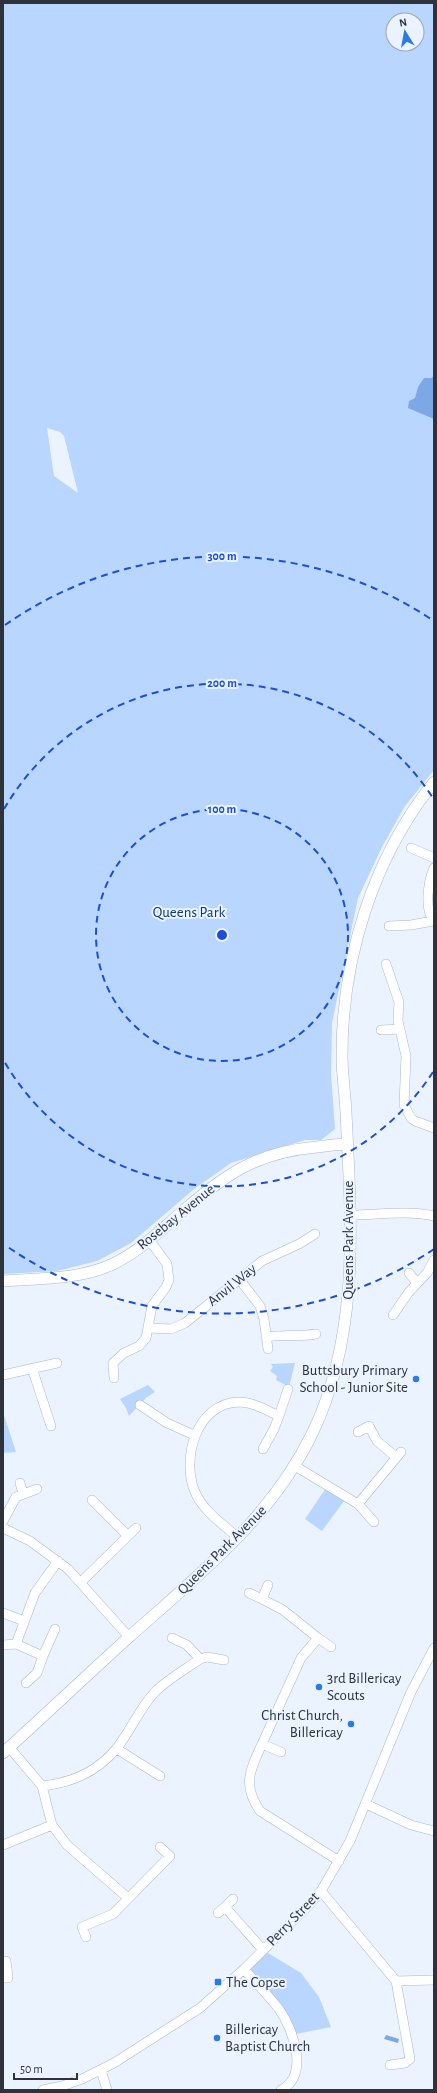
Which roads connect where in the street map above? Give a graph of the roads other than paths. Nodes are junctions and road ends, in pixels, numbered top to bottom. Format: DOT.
graph roads {
  1 [pos="434,782"];
  2 [pos="411,848"];
  3 [pos="434,858"];
  4 [pos="434,868"];
  5 [pos="433,921"];
  6 [pos="389,926"];
  7 [pos="386,964"];
  8 [pos="400,1029"];
  9 [pos="381,1030"];
  10 [pos="434,1128"];
  11 [pos="347,1144"];
  12 [pos="350,1215"];
  13 [pos="434,1216"];
  14 [pos="315,1234"];
  15 [pos="150,1241"];
  16 [pos="434,1260"];
  17 [pos="409,1273"];
  18 [pos="240,1280"];
  19 [pos="3,1281"];
  20 [pos="417,1283"];
  21 [pos="394,1315"];
  22 [pos="149,1328"];
  23 [pos="316,1334"];
  24 [pos="266,1337"];
  25 [pos="268,1350"];
  26 [pos="57,1363"];
  27 [pos="32,1368"];
  28 [pos="3,1375"];
  29 [pos="114,1378"];
  30 [pos="288,1389"];
  31 [pos="140,1405"];
  32 [pos="279,1416"];
  33 [pos="51,1426"];
  34 [pos="358,1432"];
  35 [pos="194,1435"];
  36 [pos="263,1448"];
  37 [pos="295,1466"];
  38 [pos="20,1483"];
  39 [pos="37,1489"];
  40 [pos="23,1493"];
  41 [pos="92,1500"];
  42 [pos="358,1504"];
  43 [pos="3,1520"];
  44 [pos="374,1522"];
  45 [pos="3,1528"];
  46 [pos="136,1528"];
  47 [pos="127,1535"];
  48 [pos="238,1538"];
  49 [pos="58,1561"];
  50 [pos="81,1582"];
  51 [pos="268,1585"];
  52 [pos="249,1593"];
  53 [pos="262,1599"];
  54 [pos="3,1613"];
  55 [pos="24,1621"];
  56 [pos="55,1629"];
  57 [pos="129,1637"];
  58 [pos="172,1638"];
  59 [pos="318,1638"];
  60 [pos="16,1644"];
  61 [pos="3,1645"];
  62 [pos="331,1647"];
  63 [pos="434,1648"];
  64 [pos="43,1656"];
  65 [pos="200,1659"];
  66 [pos="224,1660"];
  67 [pos="26,1684"];
  68 [pos="262,1744"];
  69 [pos="117,1748"];
  70 [pos="6,1750"];
  71 [pos="281,1752"];
  72 [pos="160,1776"];
  73 [pos="42,1786"];
  74 [pos="366,1804"];
  75 [pos="52,1825"];
  76 [pos="434,1831"];
  77 [pos="3,1845"];
  78 [pos="160,1847"];
  79 [pos="339,1861"];
  80 [pos="321,1891"];
  81 [pos="128,1898"];
  82 [pos="233,1899"];
  83 [pos="86,1937"];
  84 [pos="264,1950"];
  85 [pos="6,1961"];
  86 [pos="244,1969"];
  87 [pos="3,1978"];
  88 [pos="434,1980"];
  89 [pos="396,1981"];
  90 [pos="390,2065"];
  91 [pos="101,2070"];
  92 [pos="43,2090"];
  93 [pos="107,2090"];
  94 [pos="281,2090"];
  1 -- 11 [label="street, Queens Park Avenue"];
  2 -- 3 [label="street"];
  4 -- 5 [label="street"];
  5 -- 6 [label="street"];
  7 -- 8 [label="street"];
  8 -- 9 [label="street"];
  8 -- 10 [label="street"];
  11 -- 12 [label="street, Queens Park Avenue"];
  11 -- 15 [label="street, Rosebay Avenue"];
  12 -- 13 [label="street"];
  12 -- 37 [label="street, Queens Park Avenue"];
  14 -- 18 [label="street, Anvil Way"];
  15 -- 19 [label="street, Rosebay Avenue"];
  15 -- 22 [label="street"];
  16 -- 20 [label="street"];
  17 -- 20 [label="street"];
  18 -- 22 [label="street, Anvil Way"];
  18 -- 24 [label="street"];
  20 -- 21 [label="street"];
  22 -- 29 [label="street"];
  23 -- 24 [label="street"];
  24 -- 25 [label="street"];
  26 -- 27 [label="street"];
  27 -- 28 [label="street"];
  27 -- 33 [label="street"];
  30 -- 32 [label="street"];
  31 -- 35 [label="street"];
  32 -- 35 [label="street"];
  32 -- 36 [label="street"];
  34 -- 42 [label="street"];
  35 -- 48 [label="street"];
  37 -- 42 [label="street"];
  37 -- 48 [label="street, Queens Park Avenue"];
  38 -- 40 [label="street"];
  39 -- 40 [label="street"];
  40 -- 43 [label="street"];
  41 -- 47 [label="street"];
  42 -- 44 [label="street"];
  45 -- 49 [label="street"];
  46 -- 47 [label="street"];
  47 -- 50 [label="street"];
  48 -- 57 [label="street, Queens Park Avenue"];
  49 -- 50 [label="street"];
  49 -- 55 [label="street"];
  50 -- 57 [label="street"];
  51 -- 53 [label="street"];
  52 -- 53 [label="street"];
  53 -- 59 [label="street"];
  54 -- 55 [label="street"];
  55 -- 60 [label="street"];
  56 -- 64 [label="street"];
  57 -- 70 [label="street, Queens Park Avenue"];
  58 -- 65 [label="street"];
  59 -- 62 [label="street"];
  59 -- 68 [label="street"];
  60 -- 61 [label="street"];
  60 -- 64 [label="street"];
  63 -- 74 [label="street, Perry Street"];
  64 -- 67 [label="street"];
  65 -- 66 [label="street"];
  65 -- 69 [label="street"];
  68 -- 71 [label="street"];
  68 -- 79 [label="street"];
  69 -- 72 [label="street"];
  69 -- 73 [label="street"];
  70 -- 73 [label="street"];
  73 -- 75 [label="street"];
  74 -- 76 [label="street"];
  74 -- 79 [label="street, Perry Street"];
  75 -- 77 [label="street"];
  75 -- 81 [label="street"];
  78 -- 81 [label="street"];
  79 -- 80 [label="street, Perry Street"];
  80 -- 84 [label="street, Perry Street"];
  80 -- 89 [label="street"];
  81 -- 83 [label="street"];
  82 -- 84 [label="street"];
  84 -- 86 [label="street, Perry Street"];
  85 -- 87 [label="street"];
  86 -- 91 [label="street, Perry Street"];
  86 -- 94 [label="street"];
  88 -- 89 [label="street"];
  89 -- 90 [label="street"];
  91 -- 92 [label="street, Perry Street"];
  91 -- 93 [label="street"];
}
